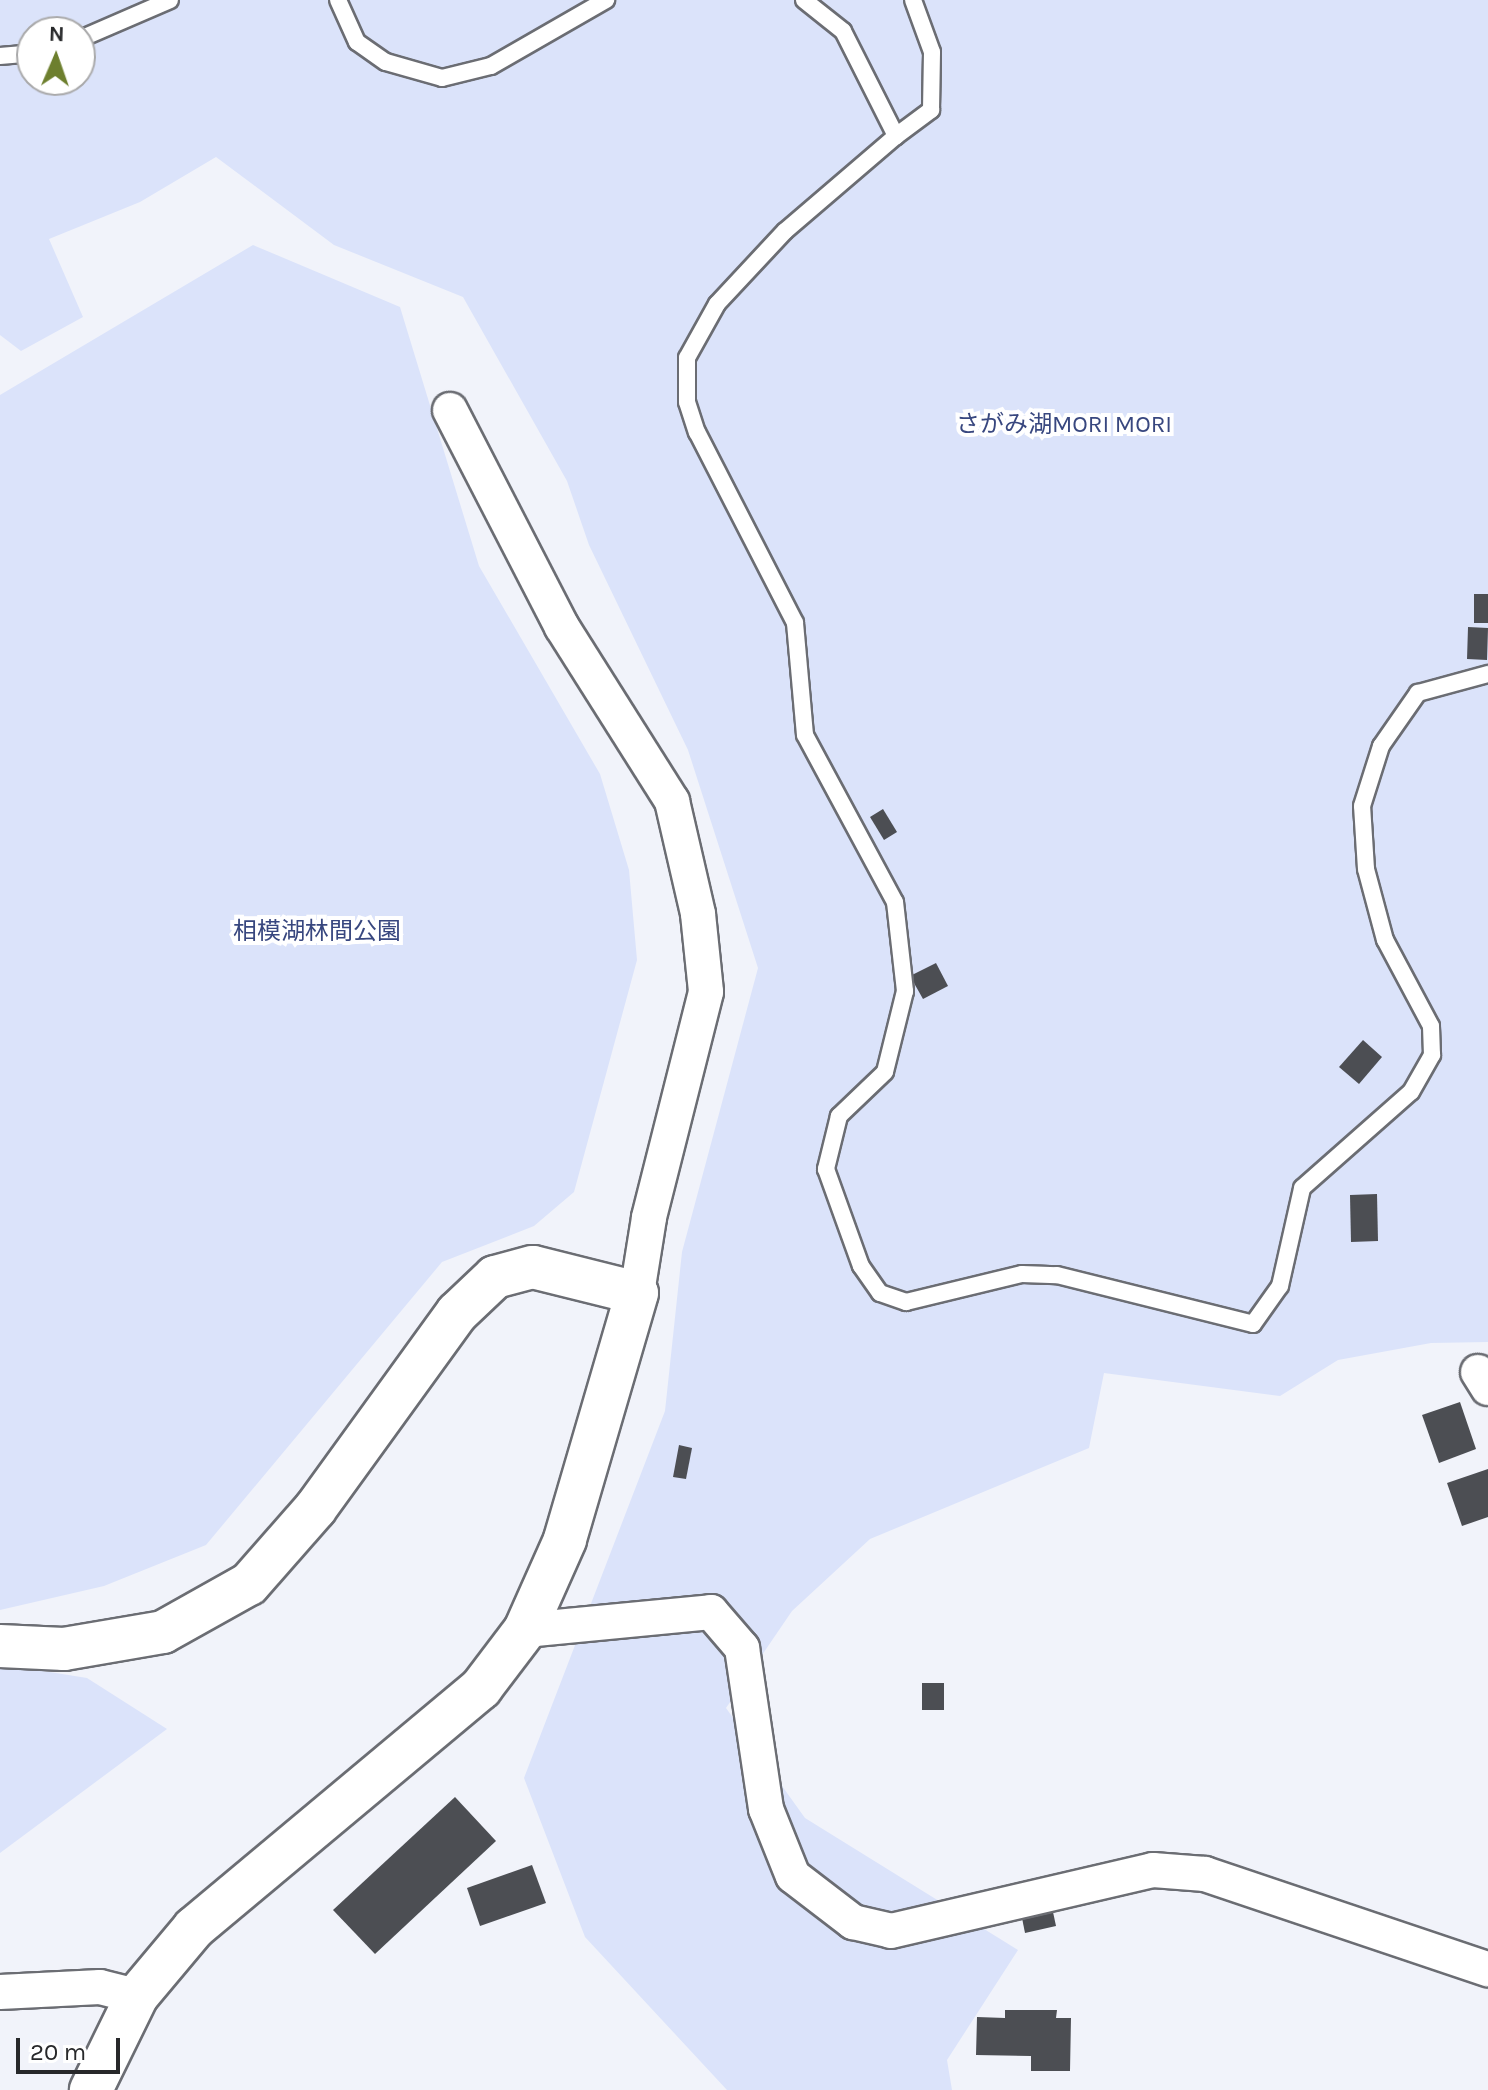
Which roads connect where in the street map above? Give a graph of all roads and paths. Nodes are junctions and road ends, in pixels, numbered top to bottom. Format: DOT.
graph roads {
  1 [pos="170,0"];
  2 [pos="338,0"];
  3 [pos="606,0"];
  4 [pos="804,0"];
  5 [pos="913,0"];
  6 [pos="96,32"];
  7 [pos="896,136"];
  8 [pos="450,410"];
  9 [pos="1488,674"];
  10 [pos="637,1293"];
  11 [pos="525,1630"];
  12 [pos="0,1646"];
  13 [pos="1488,1969"];
  14 [pos="0,1992"];
  15 [pos="137,1996"];
  16 [pos="91,2090"];
  1 -- 6 [label="lane"];
  2 -- 3 [label="lane"];
  4 -- 7 [label="lane"];
  5 -- 7 [label="lane"];
  7 -- 9 [label="lane"];
  8 -- 10 [label="street"];
  10 -- 11 [label="street"];
  10 -- 12 [label="street"];
  11 -- 13 [label="street"];
  11 -- 15 [label="street"];
  14 -- 15 [label="street"];
  15 -- 16 [label="street"];
}
